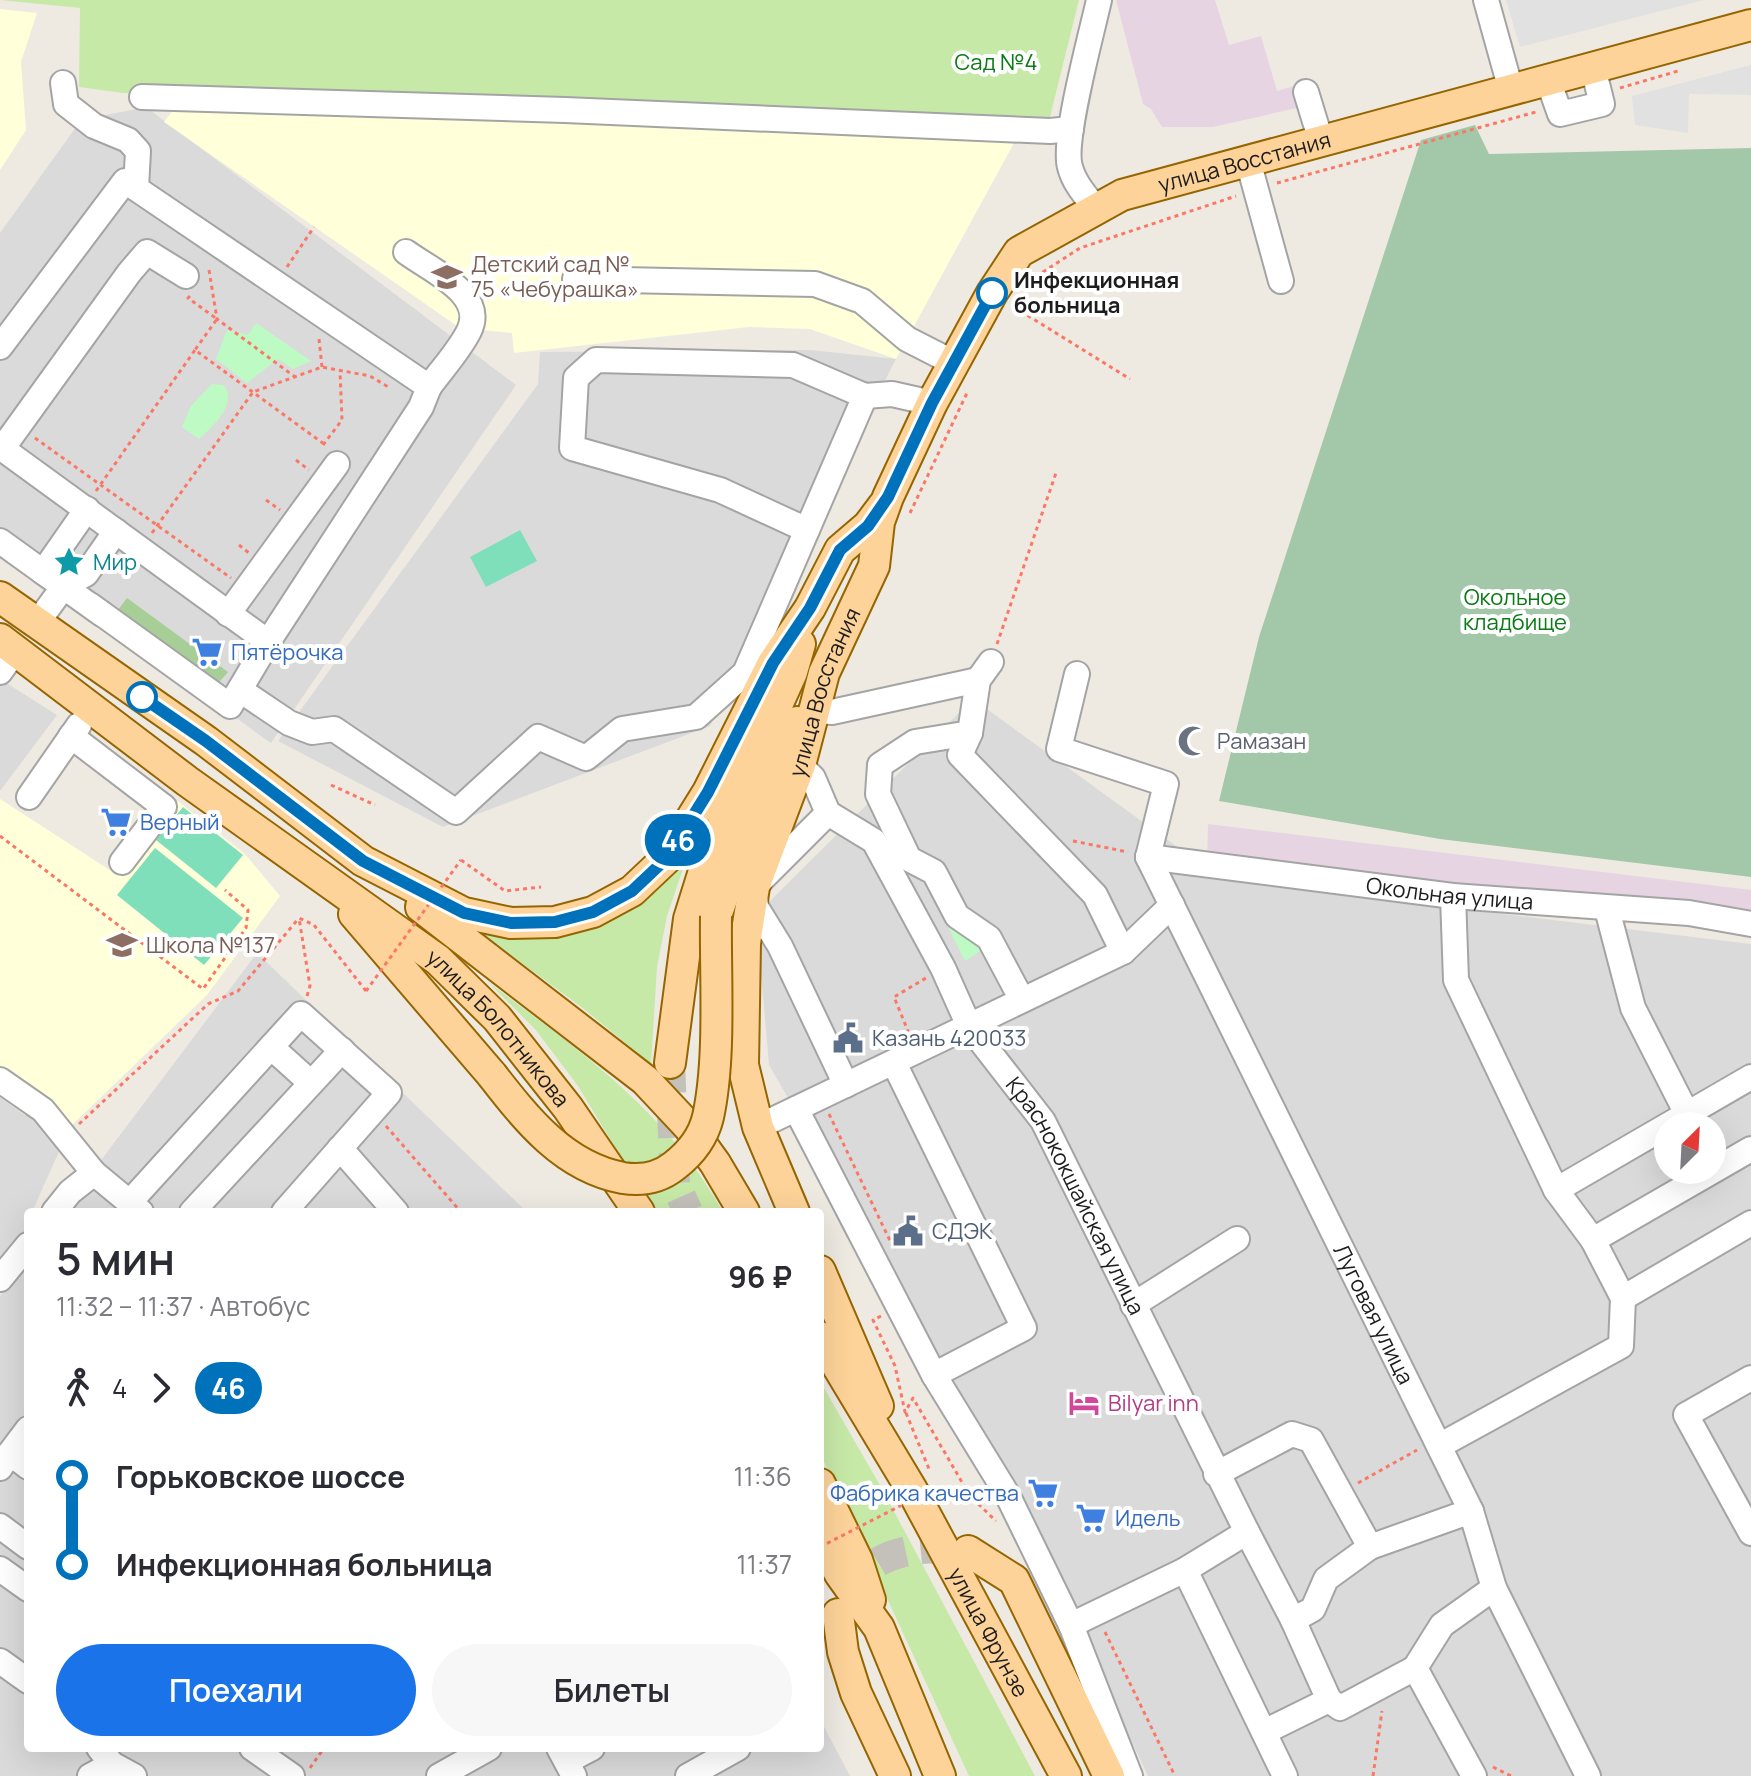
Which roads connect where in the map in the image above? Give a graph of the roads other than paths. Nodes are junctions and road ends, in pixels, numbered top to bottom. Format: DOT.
graph roads {
  1 [pos="1099,0"];
  2 [pos="1486,0"];
  3 [pos="1751,25"];
  4 [pos="63,83"];
  5 [pos="1511,90"];
  6 [pos="1306,92"];
  7 [pos="142,97"];
  8 [pos="1071,129"];
  9 [pos="1321,141"];
  10 [pos="1252,175"];
  11 [pos="136,188"];
  12 [pos="1096,209"];
  13 [pos="406,252"];
  14 [pos="575,279"];
  15 [pos="195,281"];
  16 [pos="1281,281"];
  17 [pos="0,347"];
  18 [pos="961,376"];
  19 [pos="865,396"];
  20 [pos="425,397"];
  21 [pos="932,403"];
  22 [pos="1,448"];
  23 [pos="326,455"];
  24 [pos="87,509"];
  25 [pos="897,509"];
  26 [pos="807,530"];
  27 [pos="116,531"];
  28 [pos="0,541"];
  29 [pos="43,572"];
  30 [pos="64,586"];
  31 [pos="0,597"];
  32 [pos="810,608"];
  33 [pos="228,614"];
  34 [pos="37,623"];
  35 [pos="268,642"];
  36 [pos="5,654"];
  37 [pos="824,673"];
  38 [pos="1077,674"];
  39 [pos="240,690"];
  40 [pos="92,707"];
  41 [pos="814,711"];
  42 [pos="970,733"];
  43 [pos="71,736"];
  44 [pos="800,765"];
  45 [pos="187,781"];
  46 [pos="29,797"];
  47 [pos="164,807"];
  48 [pos="828,813"];
  49 [pos="1148,857"];
  50 [pos="363,861"];
  51 [pos="122,862"];
  52 [pos="322,876"];
  53 [pos="754,887"];
  54 [pos="1453,896"];
  55 [pos="1172,905"];
  56 [pos="1607,909"];
  57 [pos="1751,924"];
  58 [pos="1123,952"];
  59 [pos="1022,1000"];
  60 [pos="969,1026"];
  61 [pos="271,1047"];
  62 [pos="342,1050"];
  63 [pos="670,1063"];
  64 [pos="894,1063"];
  65 [pos="1751,1077"];
  66 [pos="0,1080"];
  67 [pos="311,1083"];
  68 [pos="846,1085"];
  69 [pos="796,1109"];
  70 [pos="1686,1112"];
  71 [pos="1690,1112"];
  72 [pos="758,1127"];
  73 [pos="1654,1133"];
  74 [pos="340,1148"];
  75 [pos="1751,1149"];
  76 [pos="94,1173"];
  77 [pos="1556,1190"];
  78 [pos="57,1208"];
  79 [pos="135,1208"];
  80 [pos="196,1208"];
  81 [pos="288,1208"];
  82 [pos="392,1208"];
  83 [pos="636,1208"];
  84 [pos="742,1208"];
  85 [pos="792,1208"];
  86 [pos="1751,1223"];
  87 [pos="1237,1239"];
  88 [pos="1593,1240"];
  89 [pos="24,1250"];
  90 [pos="0,1279"];
  91 [pos="824,1280"];
  92 [pos="1623,1298"];
  93 [pos="1133,1305"];
  94 [pos="824,1342"];
  95 [pos="934,1375"];
  96 [pos="1751,1378"];
  97 [pos="24,1438"];
  98 [pos="1438,1443"];
  99 [pos="13,1462"];
  100 [pos="1216,1474"];
  101 [pos="927,1484"];
  102 [pos="824,1492"];
  103 [pos="1471,1511"];
  104 [pos="0,1526"];
  105 [pos="1247,1532"];
  106 [pos="1751,1533"];
  107 [pos="24,1544"];
  108 [pos="824,1545"];
  109 [pos="1370,1547"];
  110 [pos="968,1551"];
  111 [pos="0,1569"];
  112 [pos="1185,1570"];
  113 [pos="24,1586"];
  114 [pos="1494,1588"];
  115 [pos="838,1614"];
  116 [pos="1293,1620"];
  117 [pos="1071,1625"];
  118 [pos="879,1628"];
  119 [pos="0,1661"];
  120 [pos="1415,1668"];
  121 [pos="24,1678"];
  122 [pos="1329,1700"];
  123 [pos="1264,1732"];
  124 [pos="258,1752"];
  125 [pos="482,1752"];
  126 [pos="585,1752"];
  127 [pos="731,1752"];
  128 [pos="105,1756"];
  129 [pos="567,1762"];
  130 [pos="90,1776"];
  131 [pos="134,1776"];
  132 [pos="292,1776"];
  133 [pos="439,1776"];
  134 [pos="688,1776"];
  135 [pos="895,1776"];
  136 [pos="940,1776"];
  137 [pos="1066,1776"];
  138 [pos="1109,1776"];
  139 [pos="1130,1776"];
  140 [pos="1285,1776"];
  141 [pos="1474,1776"];
  142 [pos="1588,1776"];
  1 -- 8 [label="street"];
  2 -- 5 [label="street"];
  3 -- 5 [label="main road, улица Восстания"];
  4 -- 11 [label="street"];
  5 -- 9 [label="main road, улица Восстания"];
  6 -- 9 [label="street"];
  7 -- 8 [label="street"];
  8 -- 12 [label="street"];
  9 -- 10 [label="main road, улица Восстания"];
  10 -- 12 [label="main road, улица Восстания"];
  10 -- 16 [label="street"];
  11 -- 17 [label="street"];
  11 -- 20 [label="street"];
  12 -- 18 [label="main road, улица Восстания"];
  13 -- 20 [label="street"];
  14 -- 18 [label="street"];
  15 -- 22 [label="street"];
  18 -- 21 [label="main road, улица Восстания"];
  19 -- 21 [label="street"];
  19 -- 26 [label="street"];
  19 -- 26 [label="street"];
  20 -- 35 [label="street"];
  21 -- 25 [label="main road, улица Восстания"];
  22 -- 24 [label="street"];
  23 -- 33 [label="street"];
  24 -- 27 [label="street"];
  24 -- 29 [label="street"];
  25 -- 32 [label="main road, улица Восстания"];
  25 -- 37 [label="main road, улица Восстания"];
  26 -- 39 [label="street"];
  27 -- 30 [label="street"];
  27 -- 33 [label="street"];
  28 -- 29 [label="street"];
  29 -- 30 [label="street"];
  30 -- 34 [label="street"];
  30 -- 39 [label="street"];
  31 -- 34 [label="main road"];
  32 -- 50 [label="main road"];
  32 -- 63 [label="main road"];
  33 -- 35 [label="street"];
  34 -- 50 [label="main road"];
  35 -- 39 [label="street"];
  36 -- 40 [label="main road"];
  37 -- 41 [label="main road, улица Восстания"];
  37 -- 52 [label="main road, bridge"];
  38 -- 49 [label="street"];
  40 -- 43 [label="street"];
  40 -- 45 [label="main road"];
  41 -- 42 [label="street"];
  41 -- 44 [label="main road, улица Восстания"];
  42 -- 58 [label="street"];
  42 -- 59 [label="street"];
  43 -- 46 [label="street"];
  43 -- 47 [label="street"];
  44 -- 48 [label="street"];
  44 -- 53 [label="main road, улица Восстания"];
  45 -- 47 [label="street"];
  45 -- 52 [label="main road"];
  47 -- 51 [label="street"];
  48 -- 53 [label="street"];
  48 -- 60 [label="street, Краснококшайская улица"];
  49 -- 54 [label="street, Окольная улица"];
  49 -- 55 [label="street, Луговая улица"];
  50 -- 84 [label="main road"];
  52 -- 83 [label="main road, улица Болотникова"];
  53 -- 68 [label="street"];
  53 -- 72 [label="main road, улица Восстания"];
  54 -- 56 [label="street, Окольная улица"];
  54 -- 77 [label="street"];
  55 -- 58 [label="street"];
  55 -- 98 [label="street, Луговая улица"];
  56 -- 57 [label="street, Окольная улица"];
  56 -- 70 [label="street"];
  58 -- 59 [label="street"];
  59 -- 60 [label="street"];
  60 -- 64 [label="street"];
  60 -- 93 [label="street, Краснококшайская улица"];
  61 -- 62 [label="street"];
  61 -- 67 [label="street"];
  61 -- 79 [label="street"];
  62 -- 67 [label="street"];
  62 -- 74 [label="street"];
  64 -- 68 [label="street"];
  64 -- 95 [label="street"];
  65 -- 71 [label="street"];
  66 -- 76 [label="street"];
  67 -- 80 [label="street"];
  68 -- 69 [label="street"];
  69 -- 72 [label="street"];
  69 -- 95 [label="street"];
  72 -- 85 [label="main road, улица Восстания"];
  73 -- 77 [label="street"];
  74 -- 81 [label="street"];
  74 -- 82 [label="street"];
  75 -- 88 [label="street"];
  76 -- 78 [label="street"];
  76 -- 79 [label="street"];
  77 -- 88 [label="street"];
  86 -- 92 [label="street"];
  87 -- 93 [label="street"];
  88 -- 92 [label="street"];
  89 -- 90 [label="street"];
  91 -- 101 [label="main road"];
  92 -- 98 [label="street"];
  93 -- 100 [label="street, Краснококшайская улица"];
  94 -- 101 [label="main road"];
  95 -- 117 [label="street"];
  96 -- 106 [label="street"];
  97 -- 99 [label="street"];
  98 -- 103 [label="street, Луговая улица"];
  100 -- 105 [label="street, Краснококшайская улица"];
  100 -- 109 [label="street"];
  101 -- 137 [label="main road, улица Фрунзе"];
  102 -- 118 [label="main road"];
  103 -- 109 [label="street"];
  103 -- 114 [label="street, Луговая улица"];
  104 -- 107 [label="street"];
  105 -- 112 [label="street"];
  105 -- 116 [label="street, Краснококшайская улица"];
  108 -- 118 [label="main road"];
  109 -- 116 [label="street"];
  110 -- 138 [label="main road"];
  111 -- 113 [label="street"];
  112 -- 117 [label="street"];
  112 -- 123 [label="street"];
  114 -- 120 [label="street"];
  114 -- 142 [label="street, Луговая улица"];
  115 -- 135 [label="main road"];
  116 -- 122 [label="street, Краснококшайская улица"];
  117 -- 139 [label="street"];
  118 -- 136 [label="main road"];
  119 -- 121 [label="street"];
  120 -- 122 [label="street"];
  120 -- 141 [label="street"];
  122 -- 123 [label="street"];
  123 -- 140 [label="street"];
  124 -- 132 [label="street"];
  125 -- 133 [label="street"];
  126 -- 129 [label="street"];
  127 -- 134 [label="street"];
  128 -- 130 [label="street"];
  128 -- 131 [label="street"];
}
